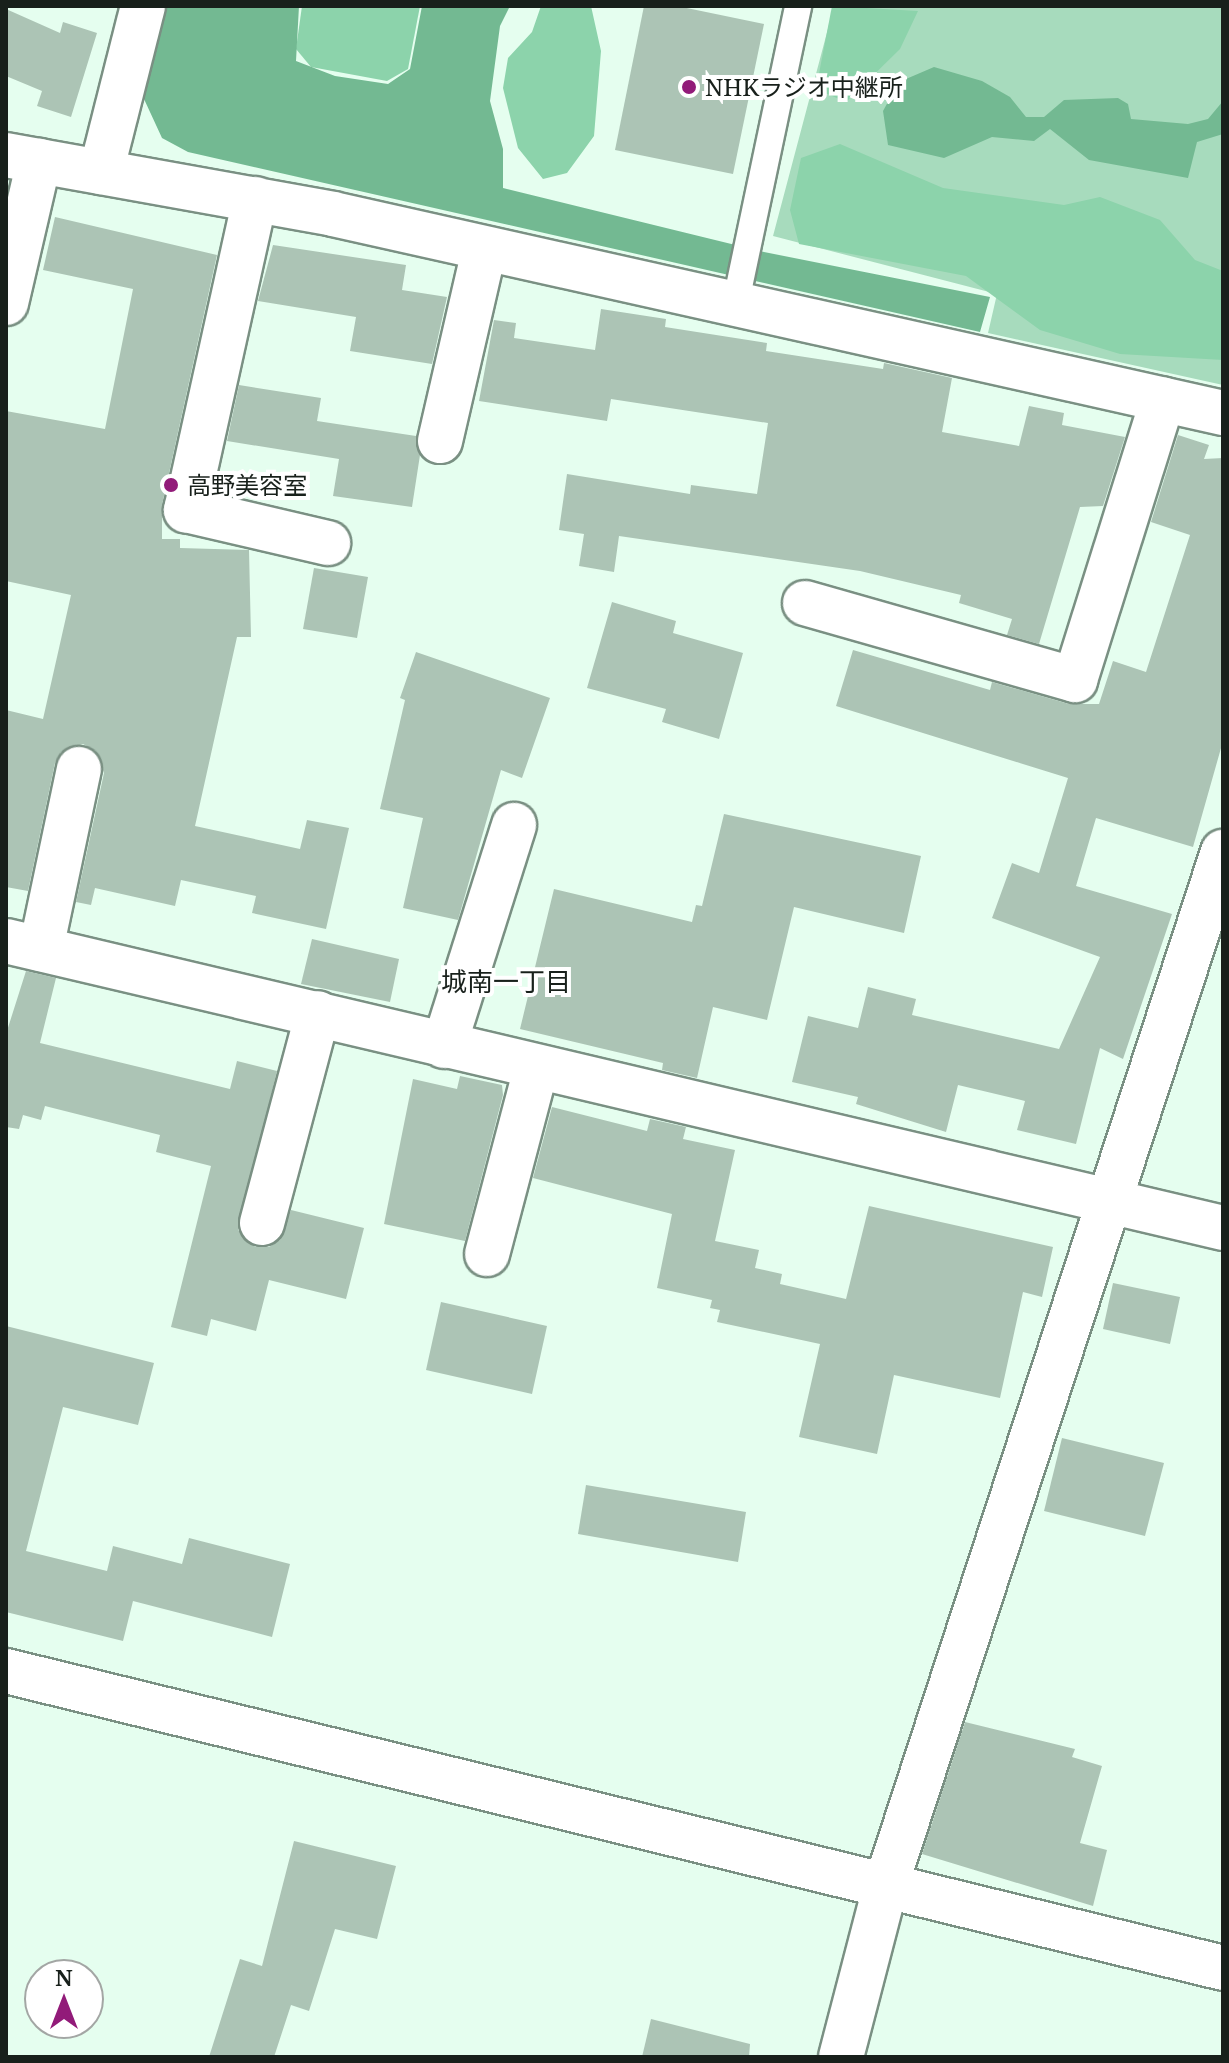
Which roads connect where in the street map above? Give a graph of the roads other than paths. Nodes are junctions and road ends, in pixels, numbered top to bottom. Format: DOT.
graph roads {
  1 [pos="143,6"];
  2 [pos="798,6"];
  3 [pos="23,158"];
  4 [pos="101,172"];
  5 [pos="255,199"];
  6 [pos="484,251"];
  7 [pos="737,292"];
  8 [pos="6,303"];
  9 [pos="1163,400"];
  10 [pos="1223,413"];
  11 [pos="440,441"];
  12 [pos="328,543"];
  13 [pos="805,603"];
  14 [pos="79,769"];
  15 [pos="514,825"];
  16 [pos="1223,852"];
  17 [pos="24,945"];
  18 [pos="318,1013"];
  19 [pos="444,1046"];
  20 [pos="536,1069"];
  21 [pos="1107,1201"];
  22 [pos="262,1223"];
  23 [pos="1223,1228"];
  24 [pos="487,1254"];
  25 [pos="6,1671"];
  26 [pos="885,1888"];
  27 [pos="1223,1968"];
  28 [pos="841,2057"];
  1 -- 4 [label="street"];
  2 -- 7 [label="lane"];
  3 -- 4 [label="street"];
  3 -- 8 [label="street"];
  4 -- 5 [label="street"];
  5 -- 6 [label="street"];
  5 -- 12 [label="street"];
  6 -- 7 [label="street"];
  6 -- 11 [label="street"];
  7 -- 9 [label="street"];
  9 -- 10 [label="street"];
  9 -- 13 [label="street"];
  14 -- 17 [label="street"];
  15 -- 19 [label="street"];
  16 -- 21 [label="street"];
  17 -- 18 [label="street"];
  18 -- 19 [label="street"];
  18 -- 22 [label="street"];
  19 -- 20 [label="street"];
  20 -- 21 [label="street"];
  20 -- 24 [label="street"];
  21 -- 23 [label="street"];
  21 -- 26 [label="street"];
  25 -- 26 [label="street"];
  26 -- 27 [label="street"];
  26 -- 28 [label="street"];
}
